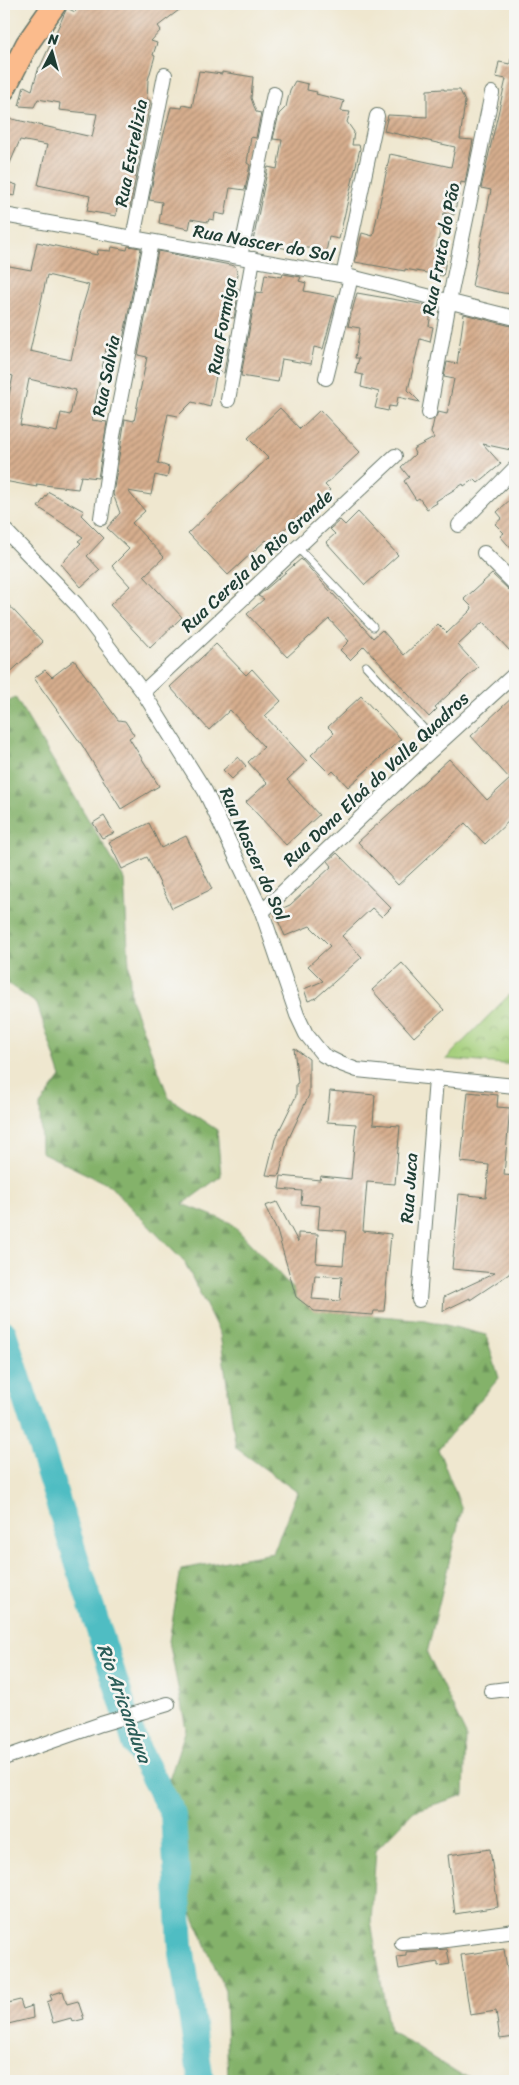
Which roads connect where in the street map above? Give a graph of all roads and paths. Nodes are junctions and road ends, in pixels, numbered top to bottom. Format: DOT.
graph roads {
  1 [pos="55,4"];
  2 [pos="165,75"];
  3 [pos="4,89"];
  4 [pos="274,94"];
  5 [pos="492,94"];
  6 [pos="377,116"];
  7 [pos="4,215"];
  8 [pos="133,238"];
  9 [pos="151,242"];
  10 [pos="247,258"];
  11 [pos="347,276"];
  12 [pos="449,302"];
  13 [pos="515,318"];
  14 [pos="326,378"];
  15 [pos="228,400"];
  16 [pos="428,412"];
  17 [pos="395,456"];
  18 [pos="515,468"];
  19 [pos="101,518"];
  20 [pos="459,525"];
  21 [pos="4,529"];
  22 [pos="298,548"];
  23 [pos="484,553"];
  24 [pos="515,584"];
  25 [pos="373,627"];
  26 [pos="366,666"];
  27 [pos="515,674"];
  28 [pos="143,692"];
  29 [pos="438,744"];
  30 [pos="262,912"];
  31 [pos="436,1079"];
  32 [pos="515,1086"];
  33 [pos="419,1300"];
  34 [pos="515,1688"];
  35 [pos="491,1691"];
  36 [pos="168,1704"];
  37 [pos="4,1758"];
  38 [pos="515,1931"];
  39 [pos="402,1943"];
  1 -- 3 [label="main road"];
  2 -- 8 [label="street, Rua Estrelizia"];
  4 -- 10 [label="street, Rua Formiga"];
  5 -- 12 [label="street, Rua Fruta do Pão"];
  6 -- 11 [label="street"];
  7 -- 8 [label="street, Rua Nascer do Sol"];
  8 -- 9 [label="street, Rua Nascer do Sol"];
  9 -- 10 [label="street, Rua Nascer do Sol"];
  9 -- 19 [label="street, Rua Salvia"];
  10 -- 11 [label="street, Rua Nascer do Sol"];
  10 -- 15 [label="street, Rua Formiga"];
  11 -- 12 [label="street, Rua Nascer do Sol"];
  11 -- 14 [label="street"];
  12 -- 13 [label="street, Rua Nascer do Sol"];
  12 -- 16 [label="street, Rua Fruta do Pão"];
  17 -- 22 [label="street, Rua Cereja do Rio Grande"];
  18 -- 20 [label="street"];
  21 -- 28 [label="street, Rua Nascer do Sol"];
  22 -- 25 [label="lane"];
  22 -- 28 [label="street, Rua Cereja do Rio Grande"];
  23 -- 24 [label="street"];
  26 -- 29 [label="lane"];
  27 -- 29 [label="street, Rua Dona Eloá do Valle Quadros"];
  28 -- 30 [label="street, Rua Nascer do Sol"];
  29 -- 30 [label="street, Rua Dona Eloá do Valle Quadros"];
  30 -- 31 [label="street, Rua Nascer do Sol"];
  31 -- 32 [label="street, Rua Nascer do Sol"];
  31 -- 33 [label="street, Rua Juca"];
  34 -- 35 [label="street"];
  36 -- 37 [label="street"];
  38 -- 39 [label="street"];
}
